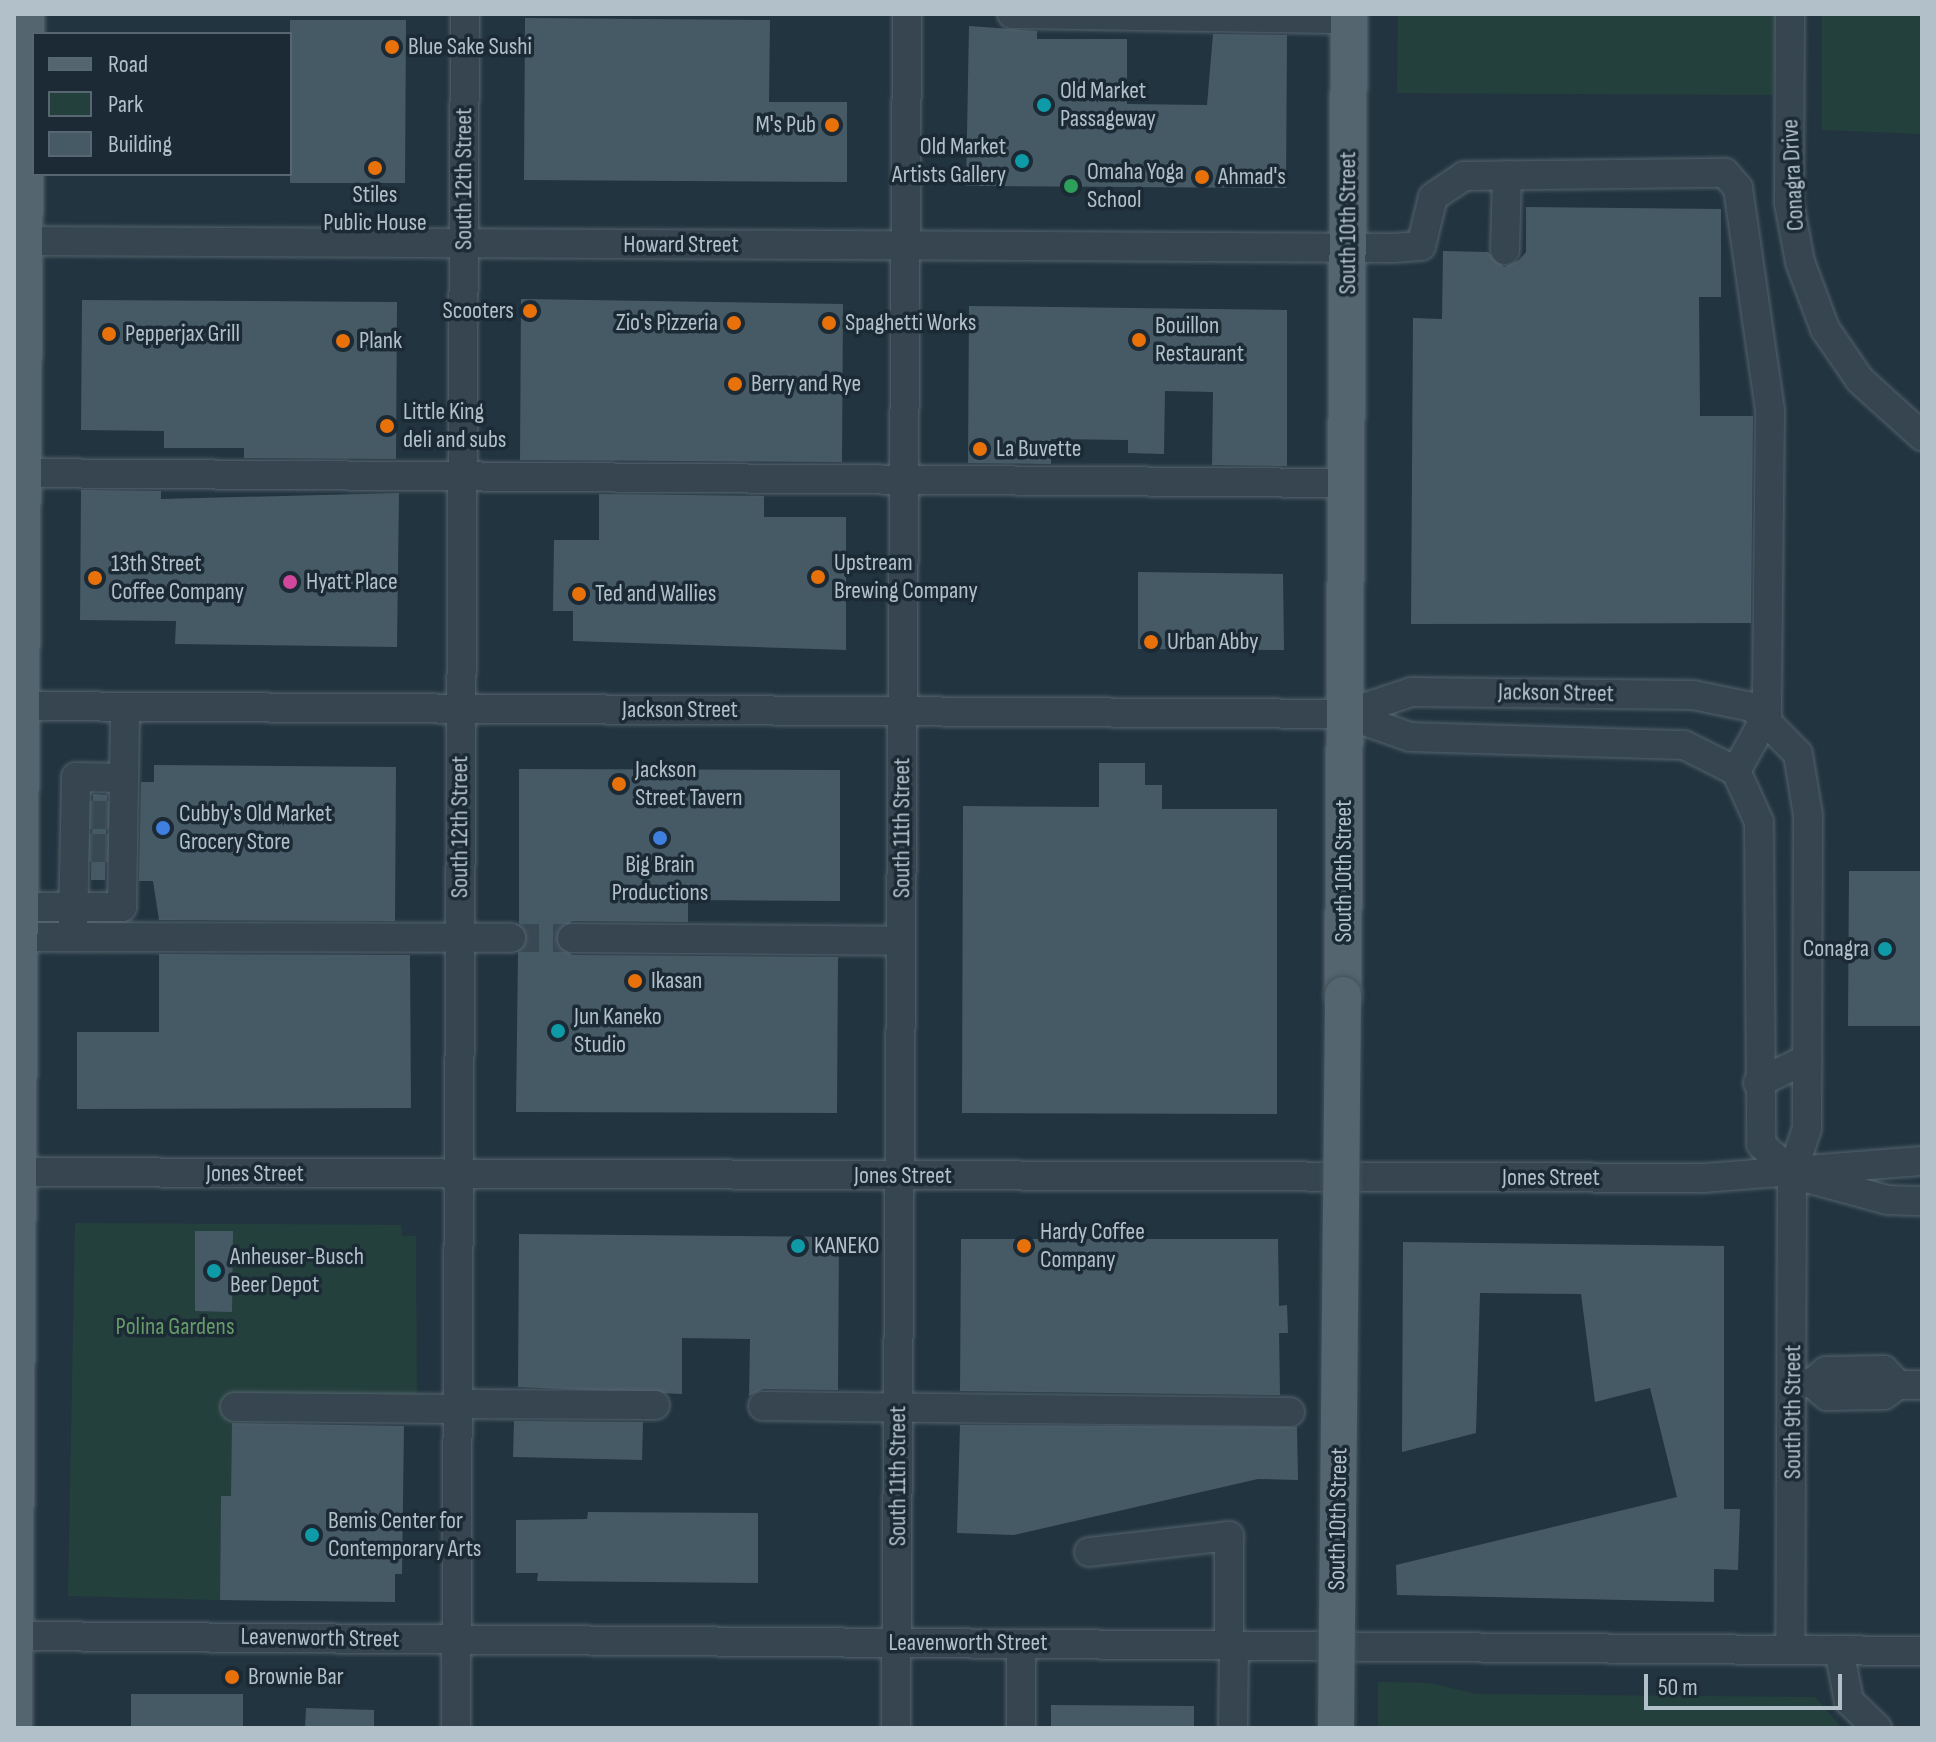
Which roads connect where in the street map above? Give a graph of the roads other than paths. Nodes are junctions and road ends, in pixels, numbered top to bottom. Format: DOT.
graph roads {
  1 [pos="26,14"];
  2 [pos="465,14"];
  3 [pos="907,14"];
  4 [pos="1012,14"];
  5 [pos="1790,14"];
  6 [pos="1349,16"];
  7 [pos="1507,175"];
  8 [pos="19,241"];
  9 [pos="464,244"];
  10 [pos="905,247"];
  11 [pos="1348,249"];
  12 [pos="1505,250"];
  13 [pos="1922,436"];
  14 [pos="18,473"];
  15 [pos="462,475"];
  16 [pos="904,480"];
  17 [pos="1347,483"];
  18 [pos="18,706"];
  19 [pos="125,707"];
  20 [pos="461,709"];
  21 [pos="902,712"];
  22 [pos="1345,714"];
  23 [pos="1767,715"];
  24 [pos="1736,771"];
  25 [pos="124,778"];
  26 [pos="74,907"];
  27 [pos="20,922"];
  28 [pos="73,937"];
  29 [pos="460,938"];
  30 [pos="511,938"];
  31 [pos="572,938"];
  32 [pos="901,941"];
  33 [pos="1807,1059"];
  34 [pos="16,1062"];
  35 [pos="1758,1083"];
  36 [pos="1922,1161"];
  37 [pos="14,1172"];
  38 [pos="1792,1174"];
  39 [pos="458,1175"];
  40 [pos="899,1176"];
  41 [pos="1922,1201"];
  42 [pos="1803,1383"];
  43 [pos="1910,1385"];
  44 [pos="16,1398"];
  45 [pos="655,1405"];
  46 [pos="763,1406"];
  47 [pos="235,1407"];
  48 [pos="457,1407"];
  49 [pos="898,1408"];
  50 [pos="1290,1412"];
  51 [pos="1089,1552"];
  52 [pos="15,1636"];
  53 [pos="455,1639"];
  54 [pos="897,1643"];
  55 [pos="1021,1644"];
  56 [pos="1232,1645"];
  57 [pos="1790,1649"];
  58 [pos="1839,1650"];
  59 [pos="1922,1651"];
  60 [pos="14,1724"];
  61 [pos="456,1728"];
  62 [pos="896,1728"];
  63 [pos="1021,1728"];
  64 [pos="1233,1728"];
  65 [pos="1336,1728"];
  66 [pos="1877,1728"];
  1 -- 8 [label="main road"];
  2 -- 9 [label="street, South 12th Street"];
  3 -- 10 [label="street, South 11th Street"];
  4 -- 6 [label="street"];
  5 -- 13 [label="street, Conagra Drive"];
  6 -- 11 [label="main road, South 10th Street"];
  7 -- 11 [label="street, Howard Street"];
  7 -- 12 [label="street"];
  7 -- 23 [label="street"];
  8 -- 9 [label="street, Howard Street"];
  8 -- 14 [label="main road"];
  9 -- 10 [label="street, Howard Street"];
  9 -- 15 [label="street, South 12th Street"];
  10 -- 11 [label="street, Howard Street"];
  10 -- 16 [label="street, South 11th Street"];
  11 -- 17 [label="main road, South 10th Street"];
  14 -- 15 [label="street"];
  14 -- 18 [label="main road"];
  15 -- 16 [label="street"];
  15 -- 20 [label="street, South 12th Street"];
  16 -- 17 [label="street"];
  16 -- 21 [label="street, South 11th Street"];
  17 -- 22 [label="main road, South 10th Street"];
  18 -- 19 [label="street, Jackson Street"];
  18 -- 27 [label="main road"];
  19 -- 20 [label="street, Jackson Street"];
  19 -- 25 [label="street"];
  20 -- 21 [label="street, Jackson Street"];
  20 -- 29 [label="street, South 12th Street"];
  21 -- 22 [label="street, Jackson Street"];
  21 -- 32 [label="street, South 11th Street"];
  22 -- 23 [label="street, Jackson Street"];
  22 -- 24 [label="street, Jackson Street"];
  22 -- 65 [label="main road, South 10th Street, bridge"];
  23 -- 24 [label="street"];
  23 -- 33 [label="street, South 9th Street"];
  24 -- 35 [label="street"];
  25 -- 26 [label="street"];
  25 -- 26 [label="street"];
  26 -- 27 [label="street"];
  26 -- 28 [label="street"];
  27 -- 28 [label="street"];
  27 -- 34 [label="main road"];
  28 -- 29 [label="street"];
  29 -- 30 [label="street"];
  29 -- 39 [label="street, South 12th Street"];
  31 -- 32 [label="street"];
  32 -- 40 [label="street, South 11th Street"];
  33 -- 35 [label="street"];
  33 -- 38 [label="street, South 9th Street"];
  34 -- 37 [label="main road"];
  35 -- 38 [label="street"];
  36 -- 38 [label="street, Jones Street"];
  37 -- 39 [label="street, Jones Street"];
  37 -- 44 [label="main road"];
  38 -- 40 [label="street, Jones Street"];
  38 -- 41 [label="street, Jones Street"];
  38 -- 42 [label="street, South 9th Street"];
  39 -- 40 [label="street, Jones Street"];
  39 -- 48 [label="street, South 12th Street"];
  40 -- 49 [label="street, South 11th Street"];
  42 -- 43 [label="street"];
  42 -- 57 [label="street, South 9th Street"];
  44 -- 52 [label="main road"];
  45 -- 48 [label="street"];
  46 -- 49 [label="street"];
  47 -- 48 [label="street"];
  48 -- 53 [label="street, South 12th Street"];
  49 -- 50 [label="street"];
  49 -- 54 [label="street, South 11th Street"];
  51 -- 56 [label="street"];
  52 -- 53 [label="street, Leavenworth Street"];
  52 -- 60 [label="main road"];
  53 -- 54 [label="street, Leavenworth Street"];
  53 -- 61 [label="street, South 12th Street"];
  54 -- 55 [label="street, Leavenworth Street"];
  54 -- 62 [label="street, South 11th Street"];
  55 -- 56 [label="street, Leavenworth Street"];
  55 -- 63 [label="street"];
  56 -- 57 [label="street, Leavenworth Street"];
  56 -- 64 [label="street"];
  57 -- 58 [label="street, Leavenworth Street"];
  58 -- 59 [label="street, Leavenworth Street"];
  58 -- 66 [label="street"];
}
